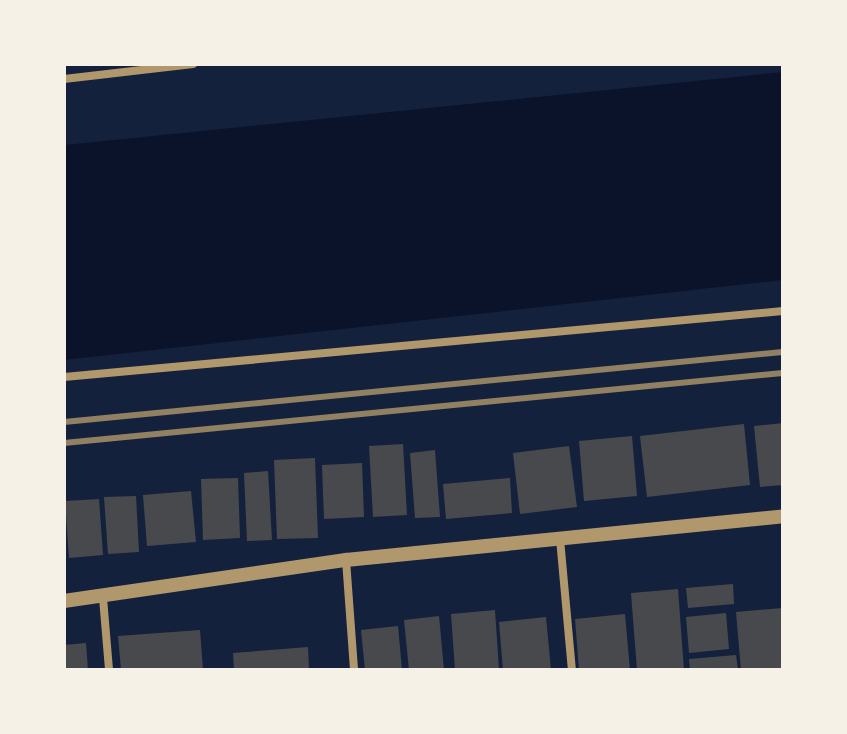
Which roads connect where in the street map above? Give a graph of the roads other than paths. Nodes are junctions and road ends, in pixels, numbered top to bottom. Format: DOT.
graph roads {
  1 [pos="193,64"];
  2 [pos="64,79"];
  3 [pos="783,311"];
  4 [pos="64,377"];
  5 [pos="783,516"];
  6 [pos="560,539"];
  7 [pos="346,560"];
  8 [pos="103,598"];
  9 [pos="64,601"];
  10 [pos="109,670"];
  11 [pos="354,670"];
  12 [pos="572,670"];
  1 -- 2 [label="street"];
  3 -- 4 [label="street"];
  5 -- 6 [label="street"];
  6 -- 7 [label="street"];
  6 -- 12 [label="street"];
  7 -- 8 [label="street"];
  7 -- 11 [label="street"];
  8 -- 9 [label="street"];
  8 -- 10 [label="street"];
}
